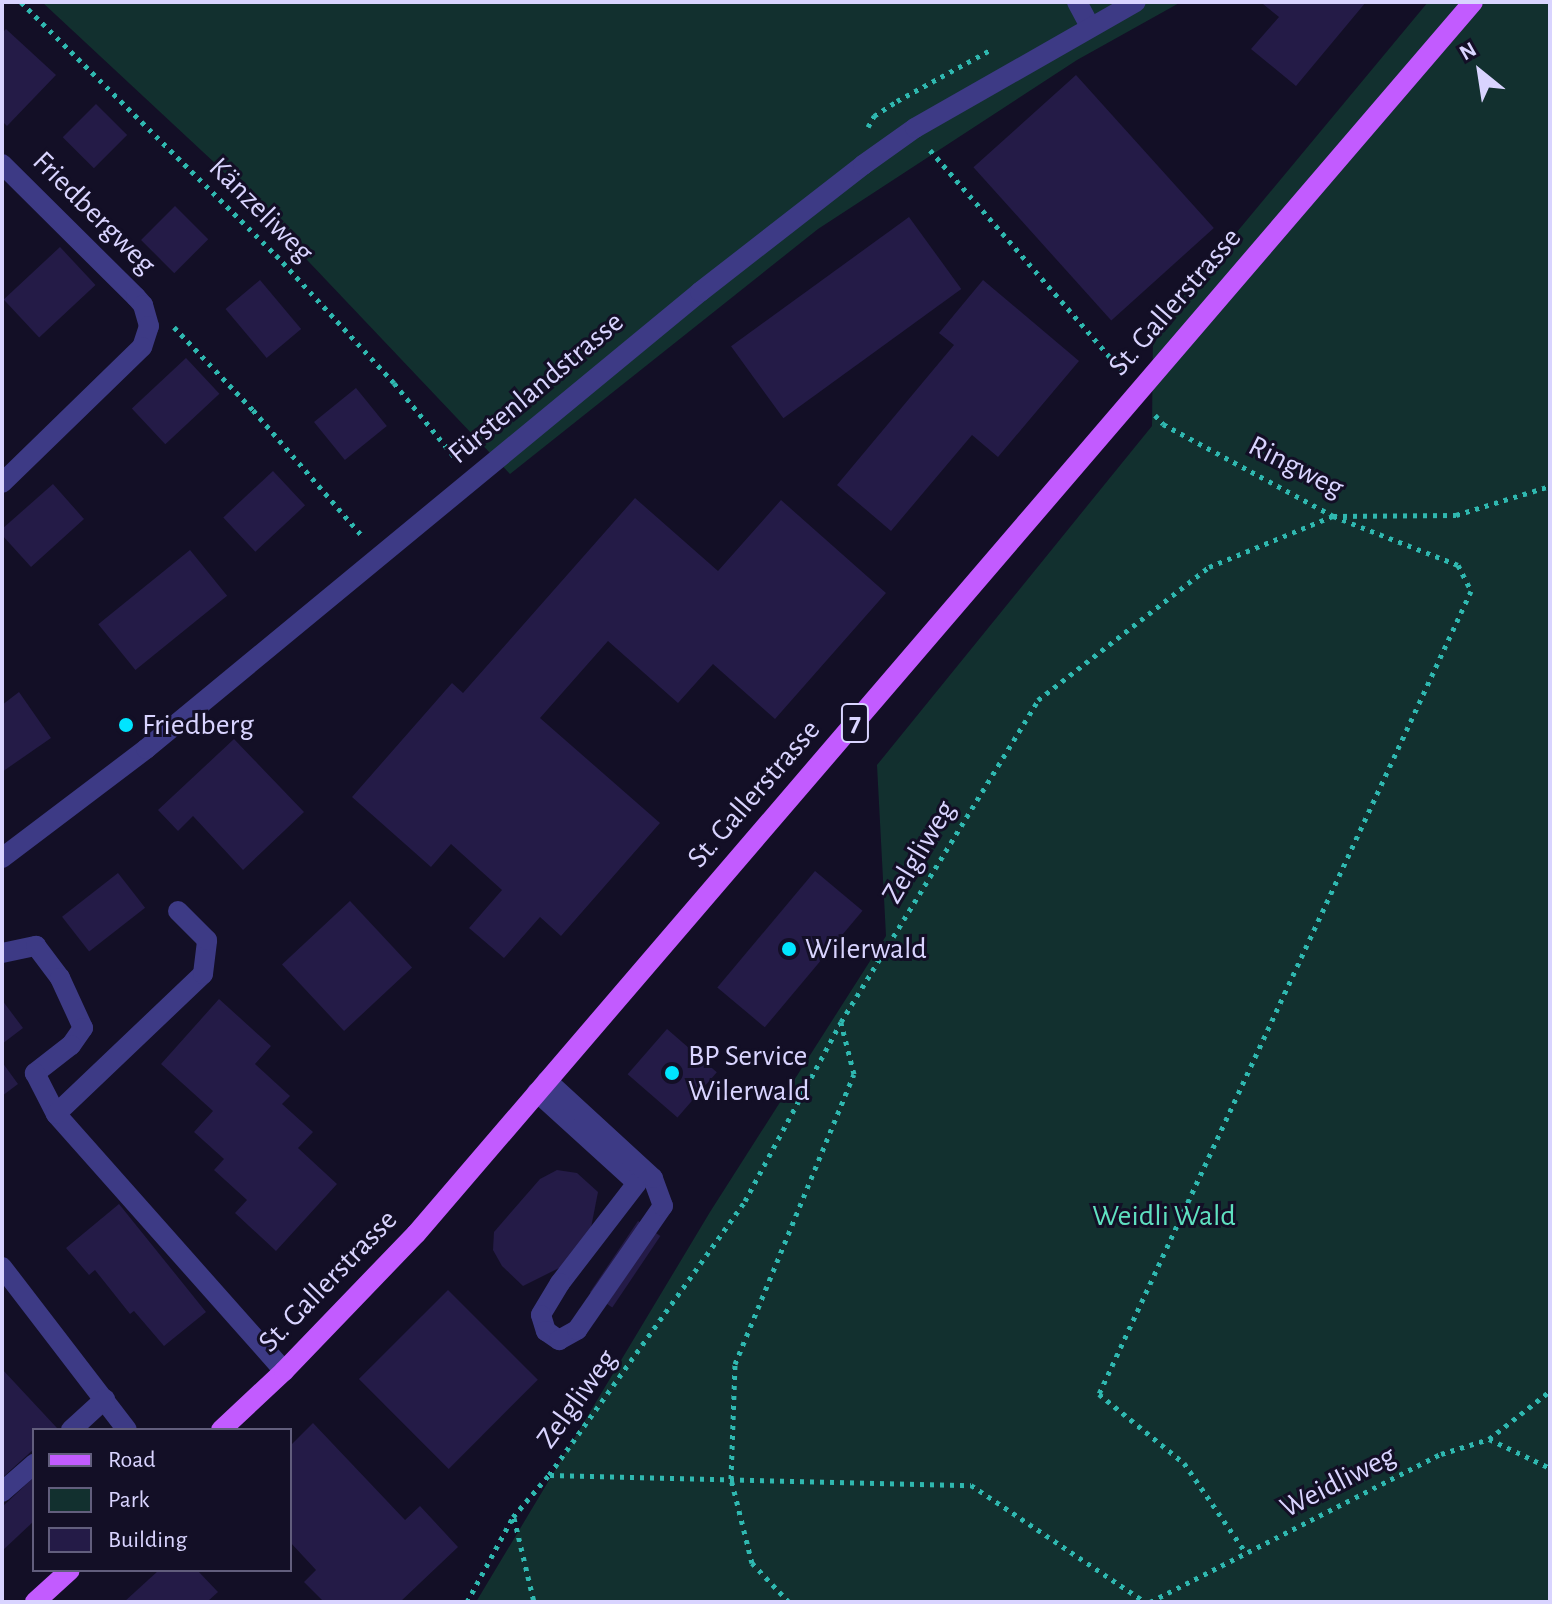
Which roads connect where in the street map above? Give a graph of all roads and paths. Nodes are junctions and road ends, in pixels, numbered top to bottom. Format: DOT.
graph roads {
  1 [pos="21,2"];
  2 [pos="1077,2"];
  3 [pos="1136,2"];
  4 [pos="1473,2"];
  5 [pos="1090,26"];
  6 [pos="929,150"];
  7 [pos="2,164"];
  8 [pos="149,326"];
  9 [pos="1136,392"];
  10 [pos="458,460"];
  11 [pos="2,483"];
  12 [pos="1550,486"];
  13 [pos="1333,516"];
  14 [pos="364,538"];
  15 [pos="2,858"];
  16 [pos="178,911"];
  17 [pos="2,953"];
  18 [pos="841,1022"];
  19 [pos="542,1087"];
  20 [pos="56,1114"];
  21 [pos="2,1267"];
  22 [pos="284,1371"];
  23 [pos="1550,1391"];
  24 [pos="105,1399"];
  25 [pos="73,1428"];
  26 [pos="126,1428"];
  27 [pos="223,1428"];
  28 [pos="1489,1439"];
  29 [pos="32,1466"];
  30 [pos="1550,1468"];
  31 [pos="549,1475"];
  32 [pos="731,1479"];
  33 [pos="2,1492"];
  34 [pos="513,1517"];
  35 [pos="1246,1553"];
  36 [pos="68,1572"];
  37 [pos="35,1602"];
  38 [pos="467,1602"];
  39 [pos="534,1602"];
  40 [pos="789,1602"];
  41 [pos="1148,1602"];
  1 -- 10 [label="path, Känzeliweg"];
  2 -- 5 [label="street"];
  3 -- 5 [label="street, Fürstenlandstrasse"];
  4 -- 9 [label="main road, St. Gallerstrasse / 7"];
  5 -- 15 [label="street, Fürstenlandstrasse"];
  6 -- 9 [label="path, Ringweg"];
  7 -- 8 [label="street, Friedbergweg"];
  8 -- 11 [label="street"];
  8 -- 14 [label="path"];
  9 -- 13 [label="path, Ringweg"];
  9 -- 19 [label="main road, St. Gallerstrasse / 7"];
  12 -- 13 [label="path, Ringweg"];
  13 -- 18 [label="path, Zelgliweg"];
  13 -- 35 [label="path"];
  16 -- 20 [label="street"];
  17 -- 20 [label="street"];
  18 -- 31 [label="path, Zelgliweg"];
  18 -- 32 [label="path"];
  19 -- 19 [label="street"];
  19 -- 22 [label="main road, St. Gallerstrasse / 7"];
  20 -- 22 [label="street"];
  21 -- 24 [label="street"];
  22 -- 27 [label="main road, St. Gallerstrasse / 7"];
  23 -- 28 [label="path"];
  24 -- 25 [label="street"];
  24 -- 26 [label="street"];
  28 -- 30 [label="path"];
  28 -- 35 [label="path, Weidliweg"];
  29 -- 33 [label="street"];
  31 -- 32 [label="path"];
  31 -- 34 [label="path, Zelgliweg"];
  32 -- 40 [label="path"];
  32 -- 41 [label="path"];
  34 -- 38 [label="path, Zelgliweg"];
  34 -- 39 [label="path"];
  35 -- 41 [label="path, Weidliweg"];
  36 -- 37 [label="main road"];
}
